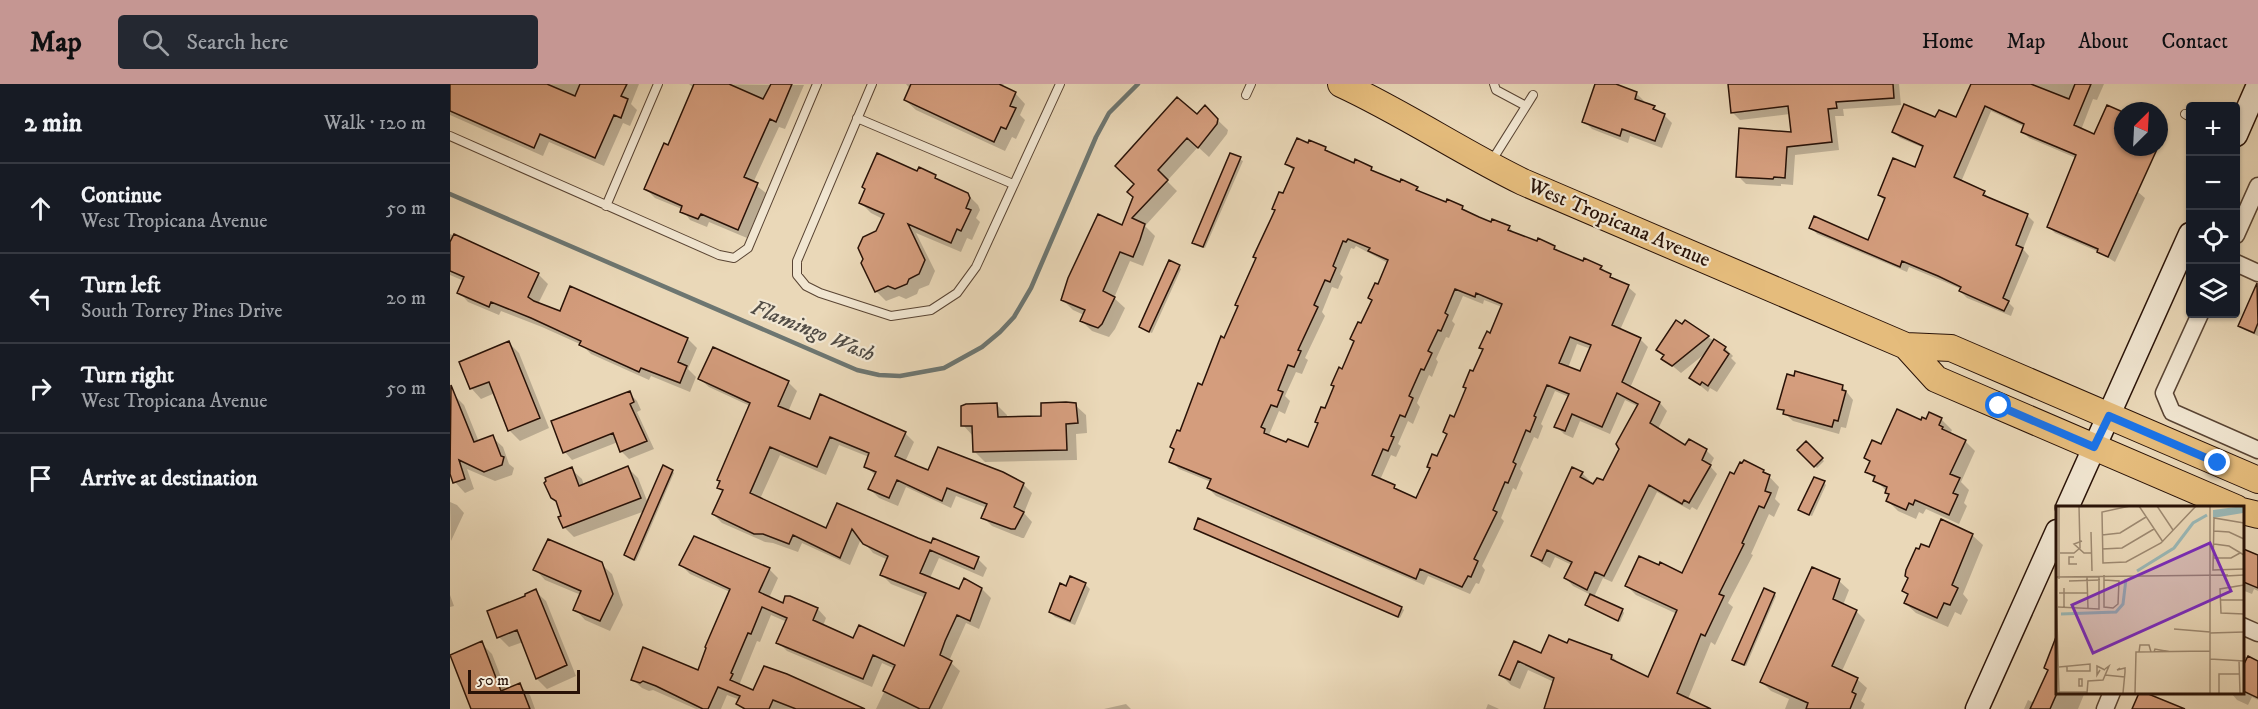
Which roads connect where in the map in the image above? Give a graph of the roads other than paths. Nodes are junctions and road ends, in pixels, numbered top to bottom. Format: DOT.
graph roads {
  1 [pos="658,84"];
  2 [pos="817,84"];
  3 [pos="872,84"];
  4 [pos="1060,84"];
  5 [pos="1251,84"];
  6 [pos="1341,84"];
  7 [pos="1494,84"];
  8 [pos="2258,85"];
  9 [pos="1246,95"];
  10 [pos="1533,95"];
  11 [pos="1526,106"];
  12 [pos="857,118"];
  13 [pos="2240,124"];
  14 [pos="450,136"];
  15 [pos="1489,165"];
  16 [pos="1013,184"];
  17 [pos="2258,186"];
  18 [pos="606,206"];
  19 [pos="2240,224"];
  20 [pos="2186,243"];
  21 [pos="2237,264"];
  22 [pos="2258,273"];
  23 [pos="2198,318"];
  24 [pos="1906,346"];
  25 [pos="2109,416"];
  26 [pos="2094,447"];
  27 [pos="2258,450"];
  28 [pos="2258,480"];
  29 [pos="2068,506"];
  30 [pos="2231,506"];
  31 [pos="2243,511"];
  32 [pos="2258,515"];
  33 [pos="2056,533"];
  34 [pos="2243,627"];
  35 [pos="2258,633"];
  36 [pos="2112,694"];
  37 [pos="1977,709"];
  38 [pos="2105,709"];
  1 -- 18 [label="lane"];
  2 -- 18 [label="lane"];
  3 -- 12 [label="lane"];
  4 -- 16 [label="lane"];
  5 -- 9 [label="lane"];
  6 -- 15 [label="main road, West Tropicana Avenue"];
  7 -- 11 [label="lane"];
  8 -- 13 [label="main road"];
  10 -- 11 [label="lane"];
  11 -- 15 [label="lane"];
  12 -- 16 [label="lane"];
  12 -- 16 [label="lane"];
  14 -- 18 [label="lane"];
  15 -- 24 [label="main road, West Tropicana Avenue"];
  17 -- 19 [label="street"];
  20 -- 25 [label="main road"];
  21 -- 22 [label="street"];
  23 -- 27 [label="street"];
  24 -- 25 [label="main road, West Tropicana Avenue"];
  24 -- 26 [label="main road, West Tropicana Avenue"];
  25 -- 26 [label="main road"];
  25 -- 28 [label="main road, West Tropicana Avenue"];
  26 -- 29 [label="main road"];
  26 -- 30 [label="main road, West Tropicana Avenue"];
  31 -- 32 [label="main road"];
  33 -- 37 [label="main road"];
  34 -- 35 [label="street"];
  36 -- 38 [label="street"];
}
